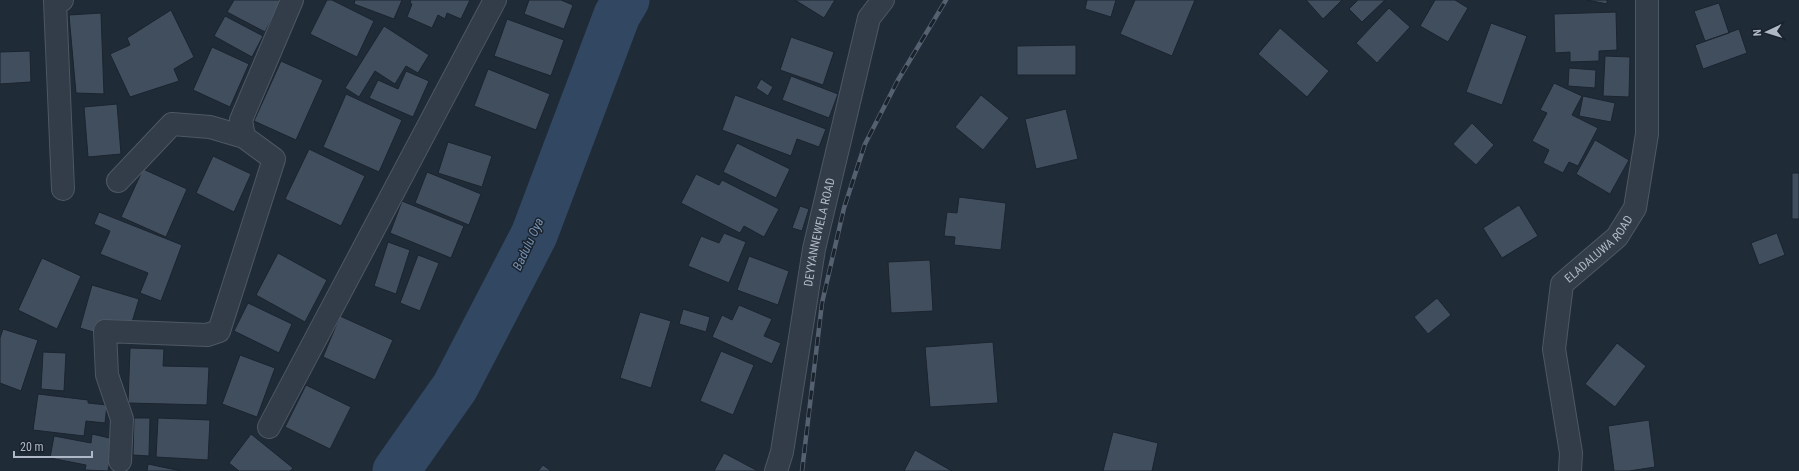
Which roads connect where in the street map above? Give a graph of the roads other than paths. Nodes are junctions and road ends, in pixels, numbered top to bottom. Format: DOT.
graph roads {
  1 [pos="62,0"];
  2 [pos="292,0"];
  3 [pos="495,0"];
  4 [pos="883,0"];
  5 [pos="1646,0"];
  6 [pos="244,137"];
  7 [pos="118,182"];
  8 [pos="63,189"];
  9 [pos="269,427"];
  10 [pos="120,461"];
  11 [pos="776,471"];
  12 [pos="1570,471"];
  1 -- 8 [label="street"];
  2 -- 6 [label="street"];
  3 -- 9 [label="street"];
  4 -- 11 [label="street, DEYYANNEWELA ROAD"];
  5 -- 12 [label="street, ELADALUWA ROAD"];
  6 -- 7 [label="street"];
  6 -- 10 [label="street"];
}
